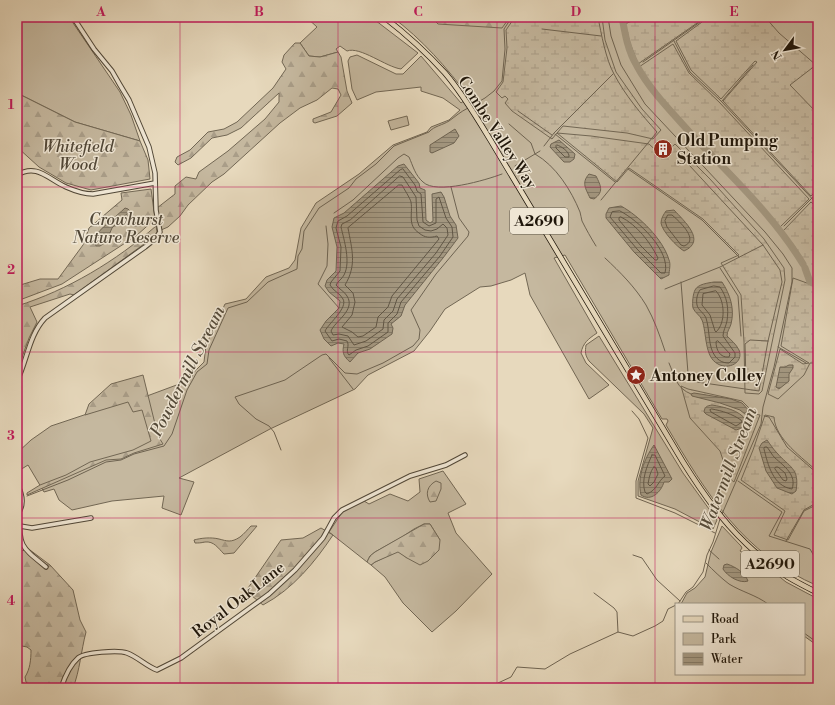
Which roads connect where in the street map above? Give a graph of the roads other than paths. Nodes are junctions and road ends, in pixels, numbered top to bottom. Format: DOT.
graph roads {
  1 [pos="73,17"];
  2 [pos="384,17"];
  3 [pos="17,175"];
  4 [pos="155,183"];
  5 [pos="17,381"];
  6 [pos="465,455"];
  7 [pos="17,484"];
  8 [pos="18,514"];
  9 [pos="91,518"];
  10 [pos="20,526"];
  11 [pos="46,567"];
  12 [pos="818,593"];
  13 [pos="17,684"];
  14 [pos="33,688"];
  15 [pos="61,688"];
  1 -- 4 [label="street"];
  2 -- 12 [label="main road, Combe Valley Way / A2690"];
  3 -- 4 [label="street"];
  4 -- 5 [label="street"];
  6 -- 15 [label="street, Royal Oak Lane"];
  7 -- 8 [label="street"];
  8 -- 10 [label="street"];
  9 -- 10 [label="street"];
  10 -- 11 [label="street"];
  13 -- 14 [label="street"];
}
